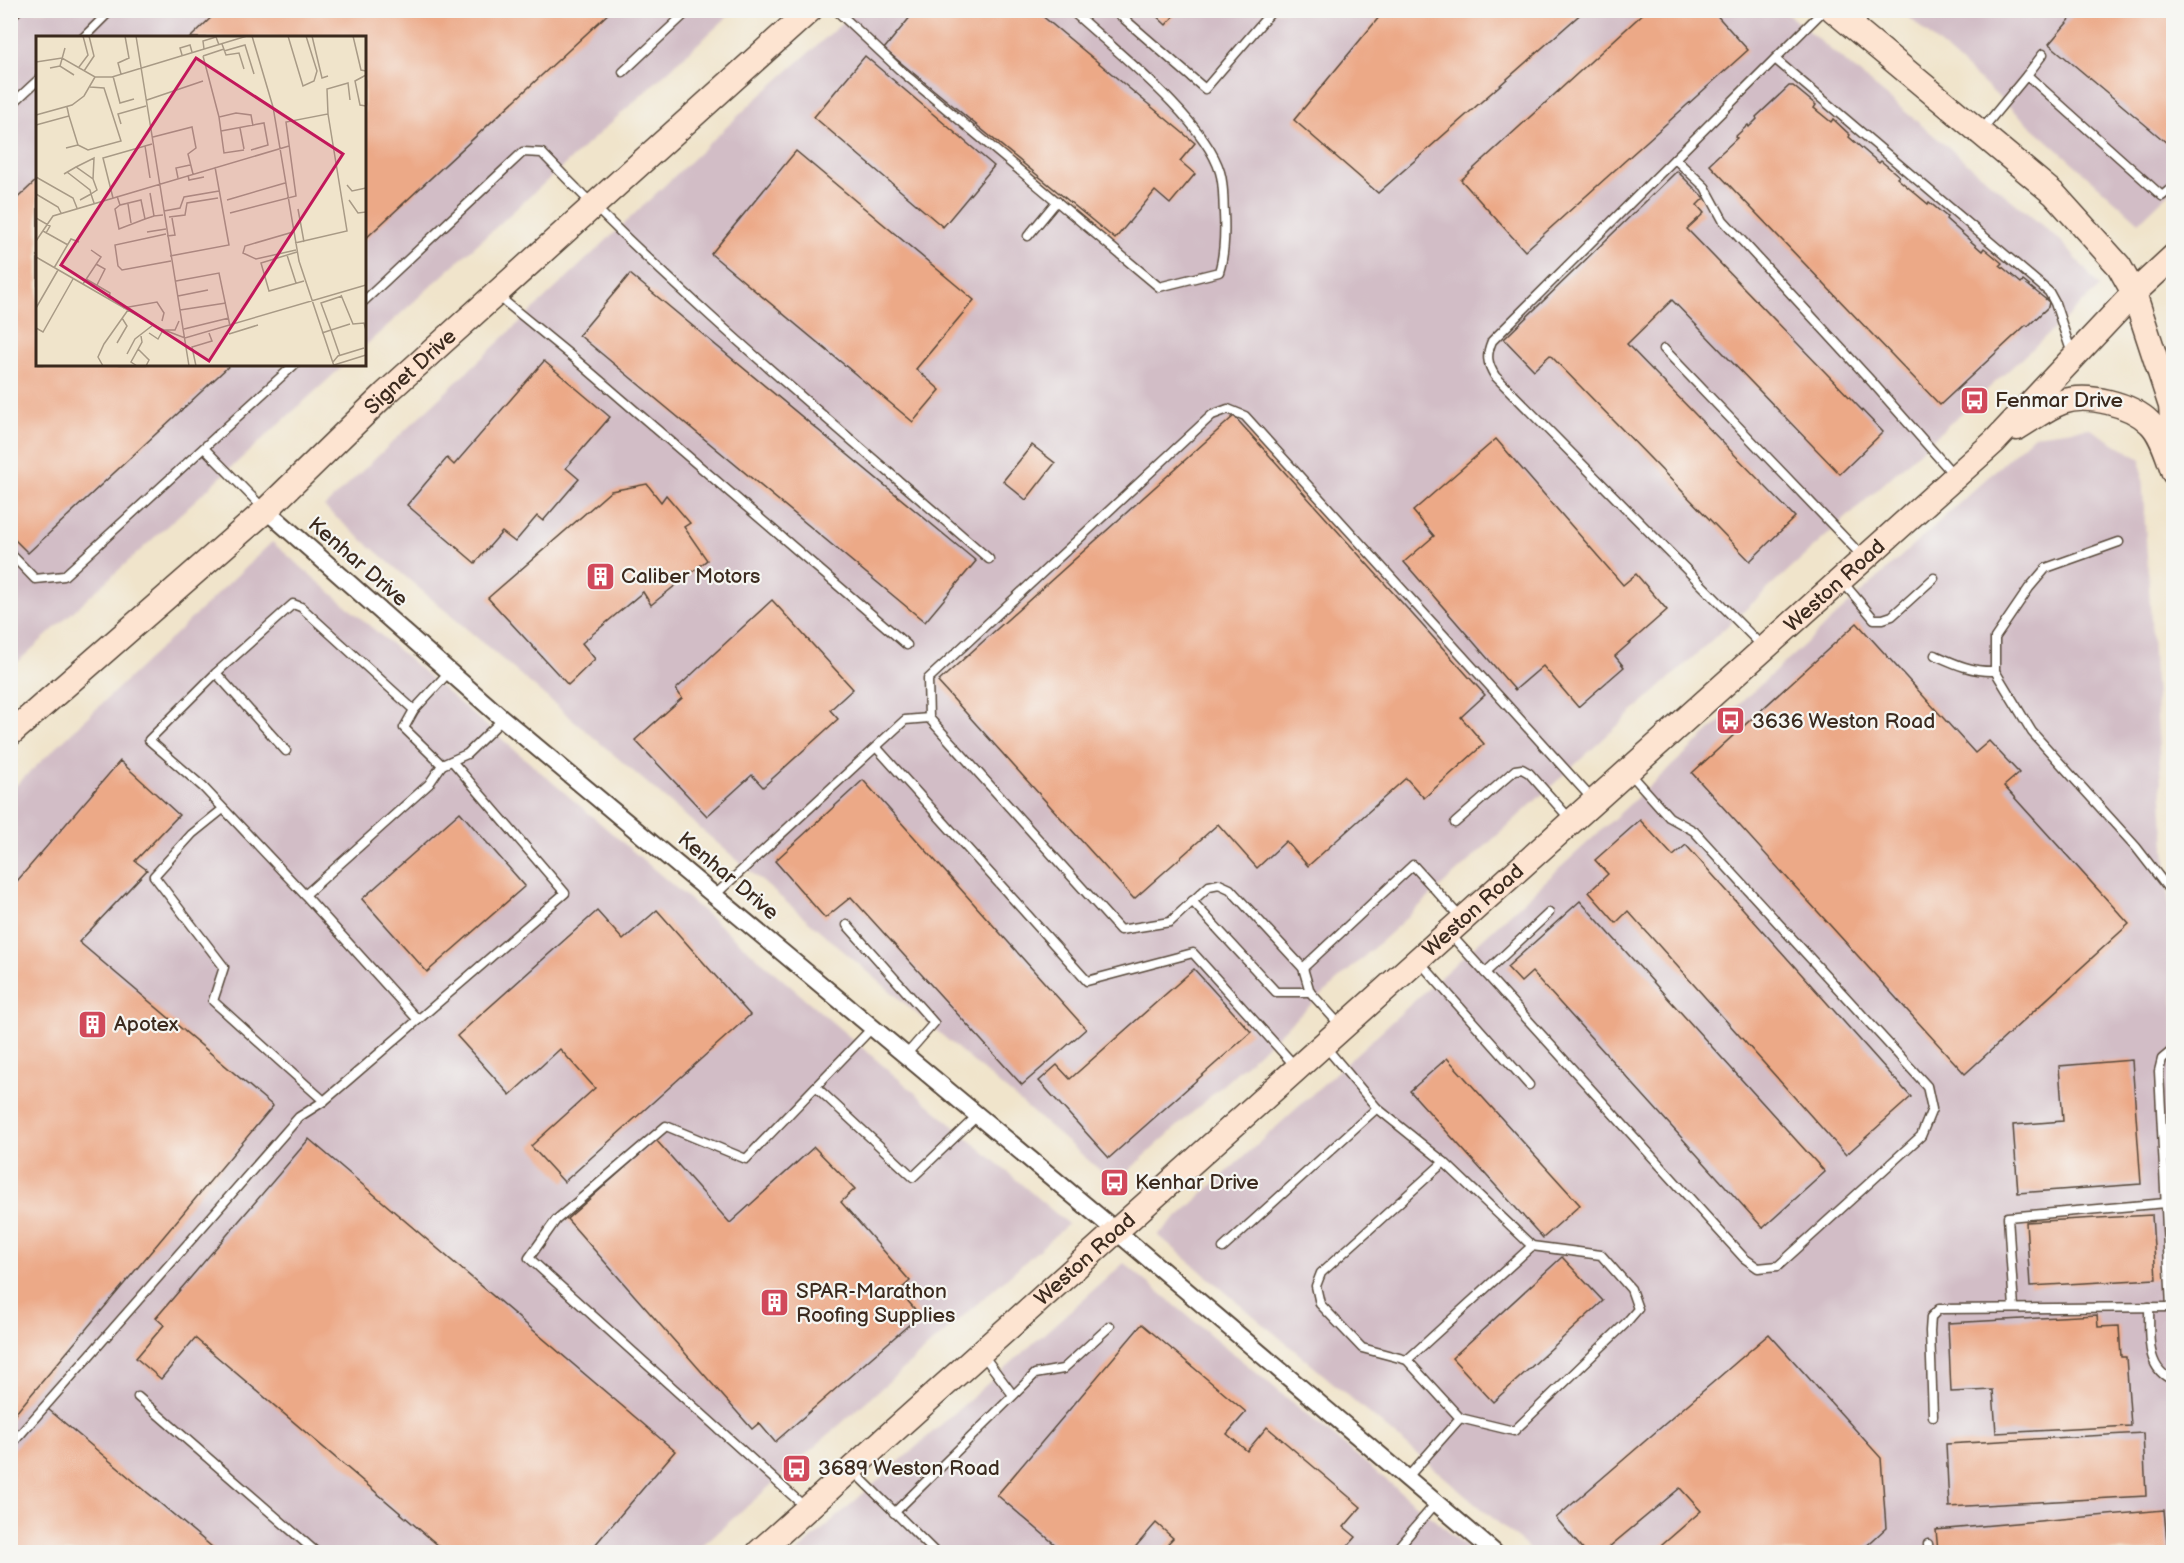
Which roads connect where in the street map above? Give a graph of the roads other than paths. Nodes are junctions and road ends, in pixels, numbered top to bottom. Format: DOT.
graph roads {
  1 [pos="111,10"];
  2 [pos="689,10"];
  3 [pos="810,10"];
  4 [pos="836,10"];
  5 [pos="1071,10"];
  6 [pos="1114,10"];
  7 [pos="1274,10"];
  8 [pos="1824,10"];
  9 [pos="1833,10"];
  10 [pos="1862,19"];
  11 [pos="85,36"];
  12 [pos="2043,54"];
  13 [pos="1775,59"];
  14 [pos="622,72"];
  15 [pos="2027,75"];
  16 [pos="36,82"];
  17 [pos="10,106"];
  18 [pos="1980,132"];
  19 [pos="1675,159"];
  20 [pos="2174,186"];
  21 [pos="1057,201"];
  22 [pos="593,207"];
  23 [pos="1028,236"];
  24 [pos="2174,256"];
  25 [pos="2134,293"];
  26 [pos="495,294"];
  27 [pos="366,299"];
  28 [pos="1664,349"];
  29 [pos="2073,357"];
  30 [pos="293,366"];
  31 [pos="1994,442"];
  32 [pos="2174,445"];
  33 [pos="204,448"];
  34 [pos="2174,473"];
  35 [pos="1955,477"];
  36 [pos="266,510"];
  37 [pos="2119,542"];
  38 [pos="10,553"];
  39 [pos="989,559"];
  40 [pos="1864,559"];
  41 [pos="1934,578"];
  42 [pos="1840,580"];
  43 [pos="907,645"];
  44 [pos="1764,648"];
  45 [pos="1935,655"];
  46 [pos="1995,670"];
  47 [pos="449,672"];
  48 [pos="216,673"];
  49 [pos="414,710"];
  50 [pos="929,718"];
  51 [pos="503,719"];
  52 [pos="10,734"];
  53 [pos="876,747"];
  54 [pos="286,751"];
  55 [pos="452,760"];
  56 [pos="442,765"];
  57 [pos="1628,771"];
  58 [pos="1594,801"];
  59 [pos="223,809"];
  60 [pos="1572,821"];
  61 [pos="1455,823"];
  62 [pos="2174,893"];
  63 [pos="305,895"];
  64 [pos="715,895"];
  65 [pos="1192,902"];
  66 [pos="1549,913"];
  67 [pos="847,925"];
  68 [pos="1455,926"];
  69 [pos="1418,960"];
  70 [pos="1303,968"];
  71 [pos="1485,973"];
  72 [pos="1310,992"];
  73 [pos="418,1020"];
  74 [pos="873,1028"];
  75 [pos="1342,1028"];
  76 [pos="1323,1045"];
  77 [pos="2174,1049"];
  78 [pos="906,1055"];
  79 [pos="1297,1068"];
  80 [pos="1529,1085"];
  81 [pos="816,1087"];
  82 [pos="324,1101"];
  83 [pos="1377,1108"];
  84 [pos="978,1115"];
  85 [pos="1444,1162"];
  86 [pos="2168,1208"];
  87 [pos="1116,1231"];
  88 [pos="1532,1246"];
  89 [pos="1223,1248"];
  90 [pos="2149,1306"];
  91 [pos="2172,1307"];
  92 [pos="2014,1308"];
  93 [pos="1110,1326"];
  94 [pos="981,1353"];
  95 [pos="1407,1360"];
  96 [pos="2174,1380"];
  97 [pos="1013,1395"];
  98 [pos="138,1397"];
  99 [pos="1933,1416"];
  100 [pos="1460,1418"];
  101 [pos="10,1446"];
  102 [pos="851,1469"];
  103 [pos="1407,1478"];
  104 [pos="1436,1503"];
  105 [pos="807,1509"];
  106 [pos="894,1513"];
  107 [pos="316,1552"];
  108 [pos="759,1552"];
  109 [pos="935,1552"];
  110 [pos="1394,1552"];
  111 [pos="1494,1552"];
  1 -- 11 [label="lane"];
  2 -- 14 [label="lane"];
  3 -- 22 [label="main road, Signet Drive"];
  4 -- 21 [label="lane"];
  5 -- 21 [label="lane"];
  6 -- 7 [label="lane"];
  8 -- 13 [label="lane"];
  9 -- 10 [label="main road"];
  10 -- 18 [label="main road"];
  12 -- 15 [label="lane"];
  13 -- 19 [label="lane"];
  13 -- 29 [label="lane"];
  15 -- 18 [label="lane"];
  15 -- 20 [label="lane"];
  16 -- 17 [label="lane"];
  18 -- 25 [label="main road"];
  19 -- 35 [label="lane"];
  19 -- 44 [label="lane"];
  21 -- 23 [label="lane"];
  22 -- 26 [label="main road, Signet Drive"];
  22 -- 27 [label="lane"];
  22 -- 39 [label="lane"];
  24 -- 25 [label="main road, Weston Road"];
  25 -- 29 [label="main road, Weston Road"];
  25 -- 32 [label="main road"];
  26 -- 36 [label="main road, Signet Drive"];
  26 -- 43 [label="lane"];
  28 -- 40 [label="lane"];
  29 -- 31 [label="main road, Weston Road"];
  30 -- 33 [label="lane"];
  31 -- 34 [label="main road"];
  31 -- 35 [label="main road, Weston Road"];
  33 -- 36 [label="lane"];
  33 -- 38 [label="lane"];
  35 -- 40 [label="main road, Weston Road"];
  36 -- 47 [label="street, Kenhar Drive"];
  36 -- 52 [label="main road, Signet Drive"];
  37 -- 46 [label="lane"];
  40 -- 42 [label="main road, Weston Road"];
  41 -- 42 [label="lane"];
  42 -- 44 [label="main road, Weston Road"];
  44 -- 57 [label="main road, Weston Road"];
  45 -- 46 [label="lane"];
  46 -- 62 [label="lane"];
  47 -- 49 [label="lane"];
  47 -- 51 [label="street, Kenhar Drive"];
  48 -- 49 [label="lane"];
  48 -- 54 [label="lane"];
  48 -- 59 [label="lane"];
  49 -- 56 [label="lane"];
  50 -- 53 [label="lane"];
  50 -- 58 [label="lane"];
  50 -- 65 [label="lane"];
  51 -- 55 [label="lane"];
  51 -- 64 [label="street, Kenhar Drive"];
  53 -- 64 [label="lane"];
  53 -- 79 [label="lane"];
  55 -- 56 [label="lane"];
  55 -- 73 [label="lane"];
  56 -- 63 [label="lane"];
  57 -- 58 [label="main road, Weston Road"];
  57 -- 71 [label="lane"];
  58 -- 60 [label="main road, Weston Road"];
  59 -- 63 [label="lane"];
  59 -- 82 [label="lane"];
  60 -- 61 [label="lane"];
  60 -- 68 [label="main road, Weston Road"];
  63 -- 73 [label="lane"];
  64 -- 74 [label="street, Kenhar Drive"];
  65 -- 70 [label="lane"];
  65 -- 72 [label="lane"];
  66 -- 71 [label="lane"];
  67 -- 78 [label="lane"];
  68 -- 69 [label="main road, Weston Road"];
  68 -- 70 [label="lane"];
  68 -- 71 [label="lane"];
  69 -- 75 [label="main road, Weston Road"];
  69 -- 80 [label="lane"];
  70 -- 72 [label="lane"];
  72 -- 75 [label="lane"];
  73 -- 82 [label="lane"];
  74 -- 78 [label="street, Kenhar Drive"];
  74 -- 81 [label="lane"];
  75 -- 76 [label="main road, Weston Road"];
  76 -- 79 [label="main road, Weston Road"];
  76 -- 83 [label="lane"];
  77 -- 86 [label="lane"];
  78 -- 84 [label="street, Kenhar Drive"];
  79 -- 87 [label="main road, Weston Road"];
  81 -- 84 [label="lane"];
  81 -- 105 [label="lane"];
  82 -- 101 [label="lane"];
  83 -- 85 [label="lane"];
  83 -- 89 [label="lane"];
  84 -- 87 [label="street, Kenhar Drive"];
  85 -- 88 [label="lane"];
  85 -- 95 [label="lane"];
  86 -- 91 [label="lane"];
  86 -- 92 [label="lane"];
  87 -- 94 [label="main road, Weston Road"];
  87 -- 103 [label="street, Kenhar Drive"];
  88 -- 95 [label="lane"];
  88 -- 100 [label="lane"];
  90 -- 91 [label="lane"];
  90 -- 92 [label="lane"];
  90 -- 96 [label="lane"];
  92 -- 99 [label="lane"];
  93 -- 97 [label="lane"];
  94 -- 97 [label="lane"];
  94 -- 102 [label="main road, Weston Road"];
  95 -- 100 [label="lane"];
  97 -- 106 [label="lane"];
  98 -- 107 [label="lane"];
  100 -- 103 [label="lane"];
  102 -- 105 [label="main road, Weston Road"];
  102 -- 106 [label="lane"];
  103 -- 104 [label="street, Kenhar Drive"];
  104 -- 110 [label="lane"];
  104 -- 111 [label="street, Kenhar Drive"];
  105 -- 108 [label="main road, Weston Road"];
  106 -- 109 [label="lane"];
}
